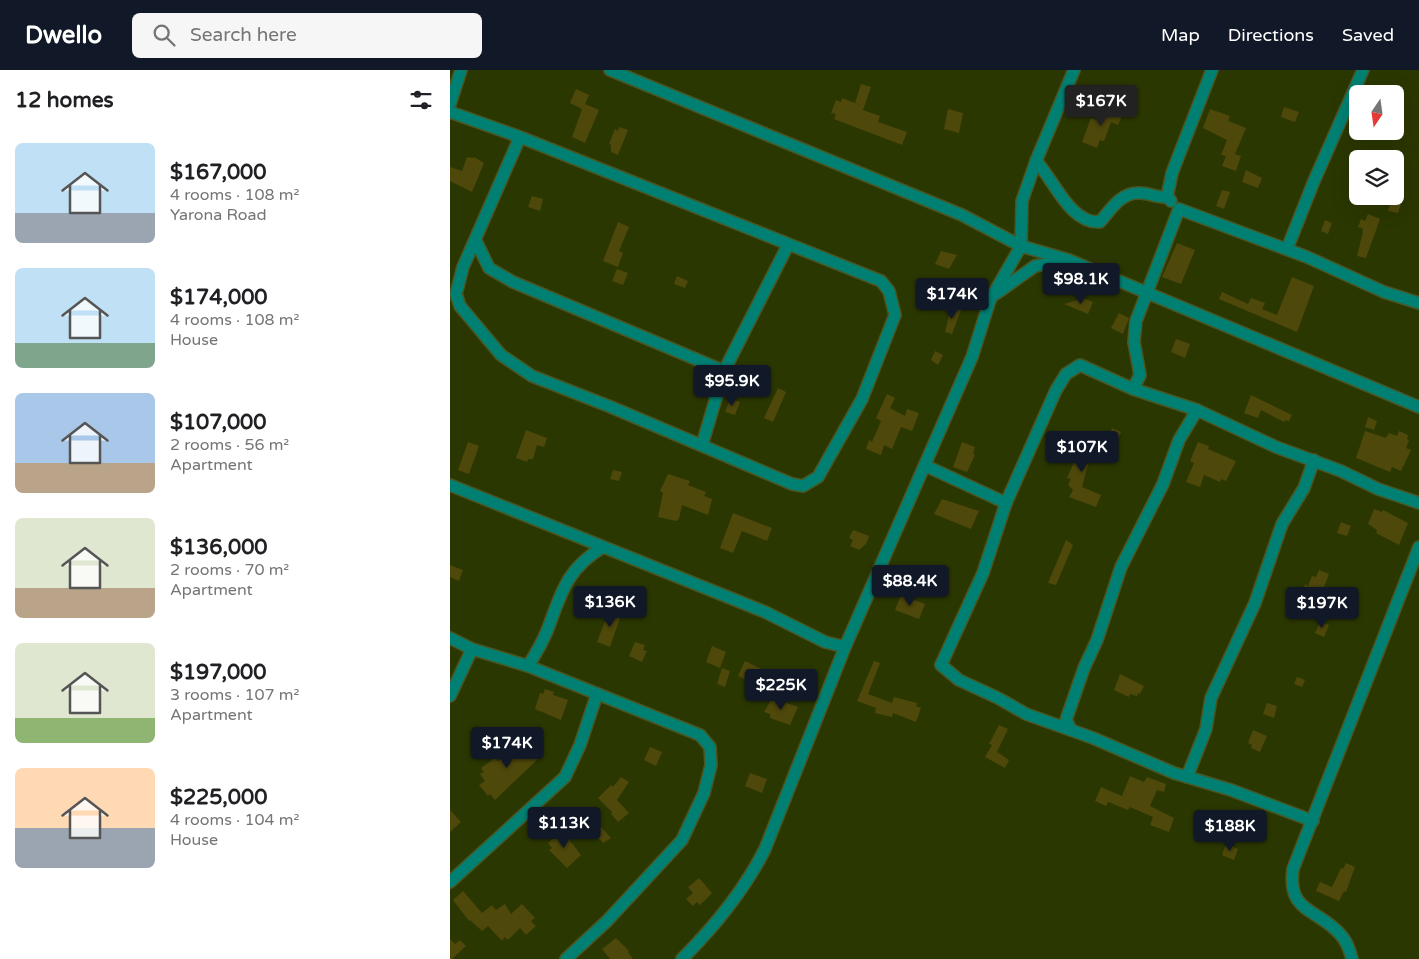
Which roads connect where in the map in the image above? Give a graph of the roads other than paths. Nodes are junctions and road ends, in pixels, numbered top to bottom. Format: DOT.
graph roads {
  1 [pos="461,70"];
  2 [pos="610,70"];
  3 [pos="1074,70"];
  4 [pos="1212,70"];
  5 [pos="1363,70"];
  6 [pos="450,104"];
  7 [pos="450,112"];
  8 [pos="520,137"];
  9 [pos="1036,161"];
  10 [pos="1167,197"];
  11 [pos="1179,209"];
  12 [pos="476,241"];
  13 [pos="788,245"];
  14 [pos="1021,246"];
  15 [pos="1287,249"];
  16 [pos="1069,260"];
  17 [pos="1147,294"];
  18 [pos="990,300"];
  19 [pos="1419,304"];
  20 [pos="724,371"];
  21 [pos="1133,389"];
  22 [pos="1419,408"];
  23 [pos="1197,410"];
  24 [pos="702,445"];
  25 [pos="1314,460"];
  26 [pos="926,466"];
  27 [pos="450,485"];
  28 [pos="1006,503"];
  29 [pos="1419,504"];
  30 [pos="603,547"];
  31 [pos="1419,547"];
  32 [pos="450,638"];
  33 [pos="845,647"];
  34 [pos="472,649"];
  35 [pos="528,666"];
  36 [pos="597,694"];
  37 [pos="450,696"];
  38 [pos="1071,730"];
  39 [pos="1188,777"];
  40 [pos="1312,821"];
  41 [pos="450,882"];
  42 [pos="566,959"];
  43 [pos="682,959"];
  44 [pos="1352,959"];
  1 -- 6 [label="street"];
  2 -- 14 [label="street"];
  3 -- 9 [label="street"];
  4 -- 10 [label="street"];
  5 -- 15 [label="street"];
  7 -- 8 [label="street"];
  8 -- 12 [label="street"];
  8 -- 13 [label="street"];
  9 -- 10 [label="street"];
  9 -- 14 [label="street"];
  10 -- 11 [label="street"];
  11 -- 15 [label="street"];
  11 -- 17 [label="street"];
  12 -- 20 [label="street"];
  12 -- 24 [label="street"];
  13 -- 20 [label="street"];
  13 -- 24 [label="street"];
  14 -- 16 [label="street"];
  14 -- 18 [label="street"];
  15 -- 19 [label="street"];
  16 -- 17 [label="street"];
  16 -- 18 [label="street"];
  17 -- 21 [label="street"];
  17 -- 22 [label="street"];
  18 -- 26 [label="street"];
  20 -- 24 [label="street"];
  21 -- 23 [label="street"];
  21 -- 28 [label="street"];
  23 -- 25 [label="street"];
  23 -- 38 [label="street"];
  25 -- 29 [label="street"];
  25 -- 39 [label="street"];
  26 -- 28 [label="street"];
  26 -- 33 [label="street"];
  27 -- 30 [label="street"];
  28 -- 38 [label="street"];
  30 -- 33 [label="street"];
  30 -- 35 [label="street"];
  31 -- 40 [label="street"];
  32 -- 34 [label="street"];
  33 -- 43 [label="street"];
  34 -- 35 [label="street"];
  34 -- 37 [label="street"];
  35 -- 36 [label="street"];
  36 -- 41 [label="street"];
  36 -- 42 [label="street"];
  38 -- 39 [label="street"];
  39 -- 40 [label="street"];
  40 -- 44 [label="street"];
}
